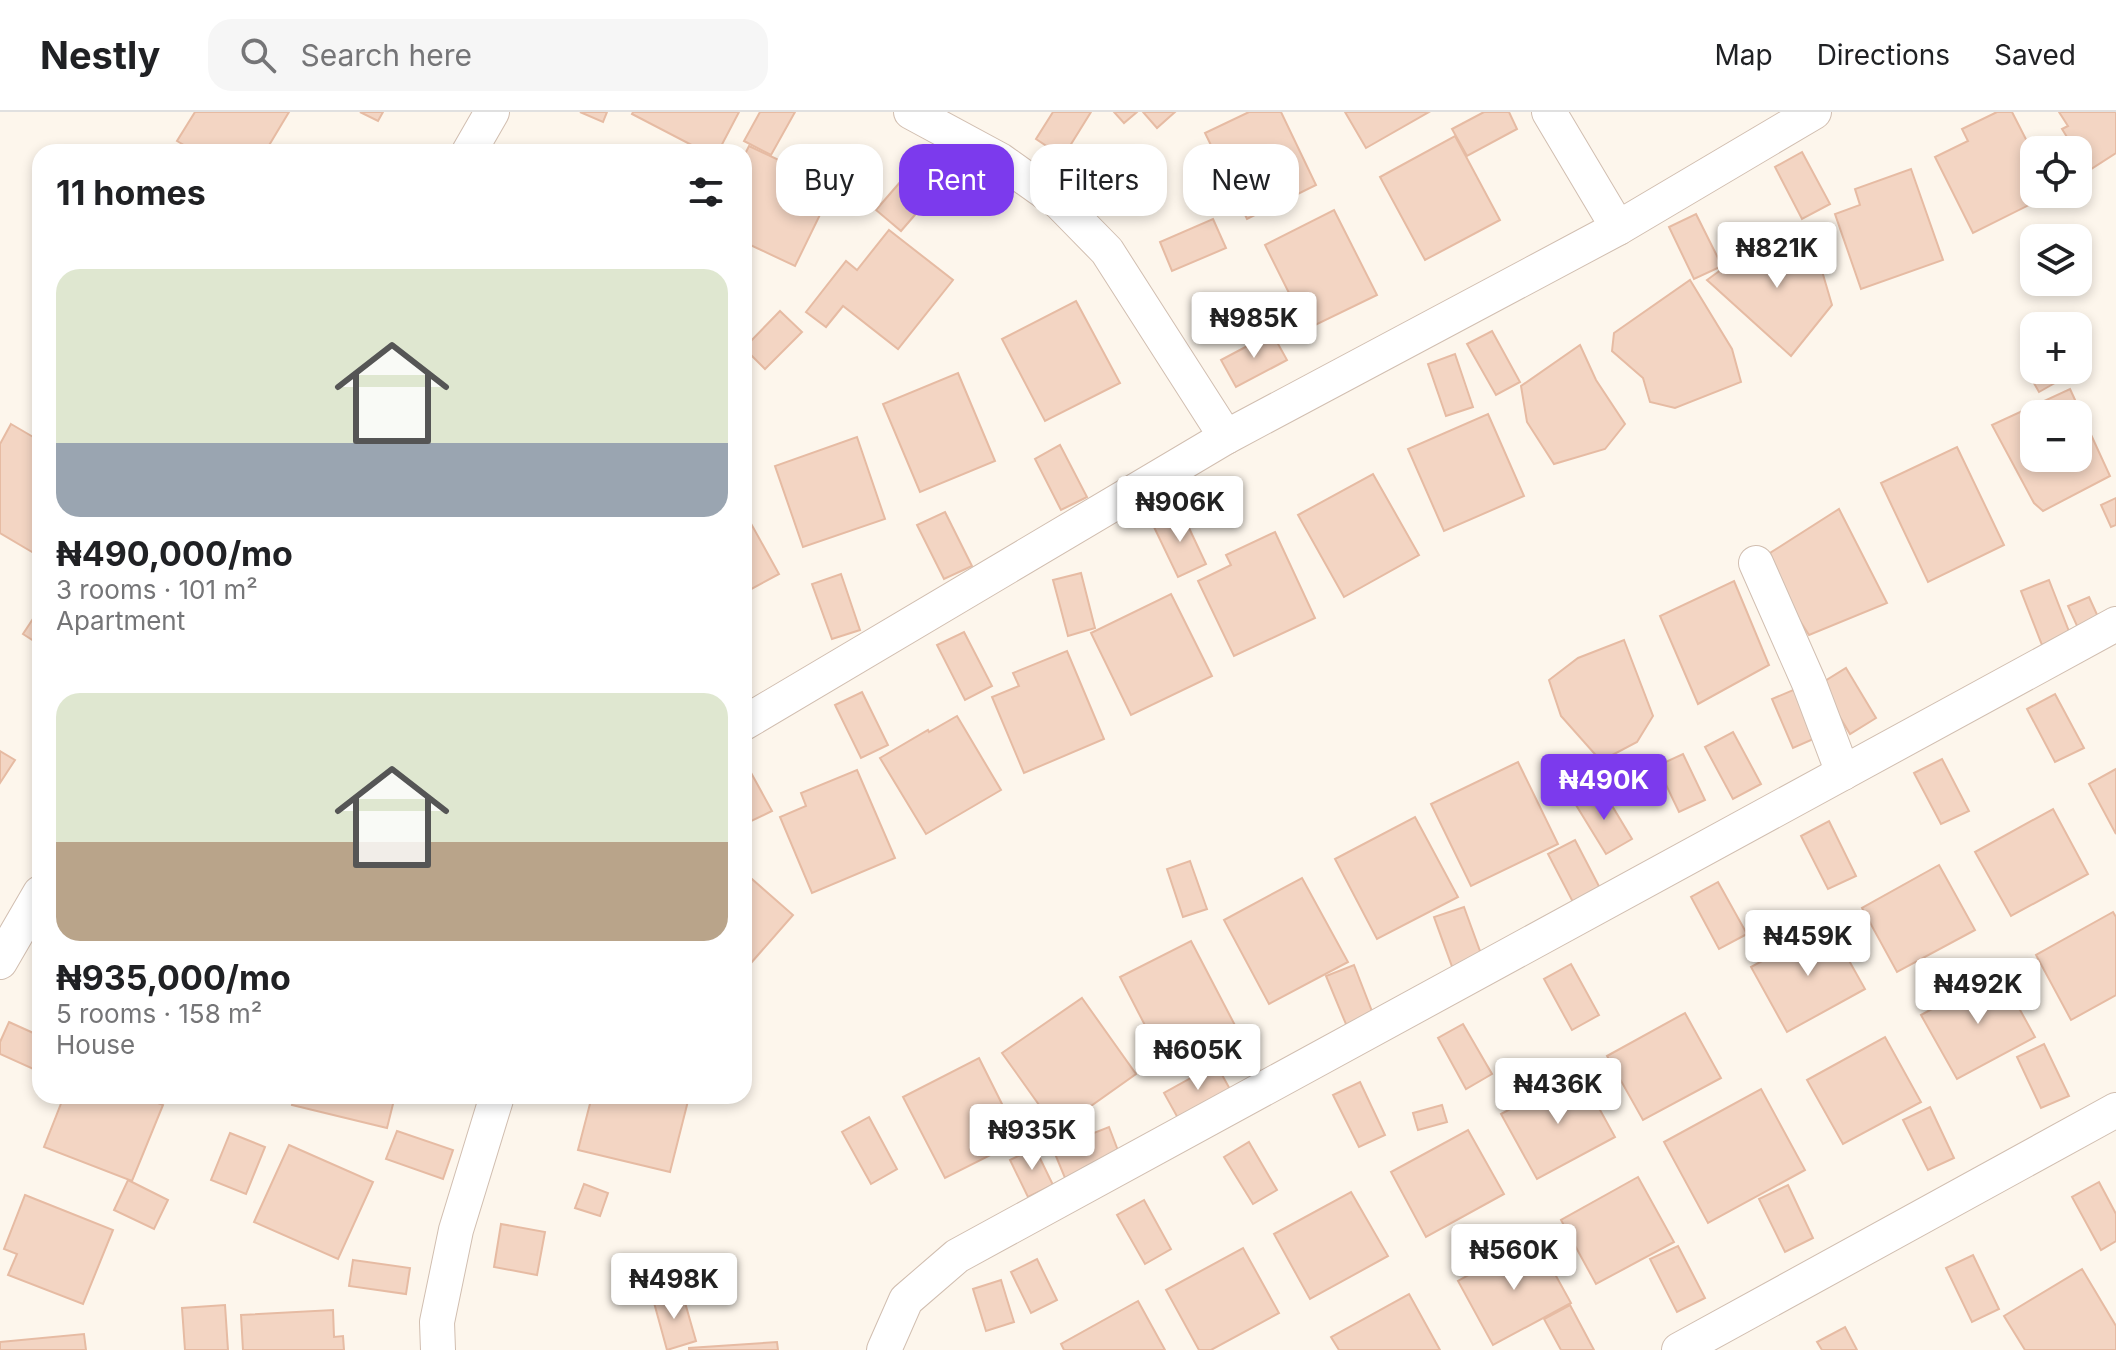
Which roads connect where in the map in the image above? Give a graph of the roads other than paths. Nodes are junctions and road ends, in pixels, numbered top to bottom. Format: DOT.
graph roads {
  1 [pos="492,112"];
  2 [pos="911,112"];
  3 [pos="1549,112"];
  4 [pos="1814,112"];
  5 [pos="474,144"];
  6 [pos="1618,228"];
  7 [pos="1226,437"];
  8 [pos="1756,563"];
  9 [pos="2116,624"];
  10 [pos="752,718"];
  11 [pos="1843,773"];
  12 [pos="32,907"];
  13 [pos="0,962"];
  14 [pos="495,1104"];
  15 [pos="2116,1110"];
  16 [pos="438,1350"];
  17 [pos="884,1350"];
  18 [pos="1679,1350"];
  1 -- 5 [label="street"];
  2 -- 7 [label="street"];
  3 -- 6 [label="street"];
  4 -- 6 [label="street"];
  6 -- 7 [label="street"];
  7 -- 10 [label="street"];
  8 -- 11 [label="street"];
  9 -- 11 [label="street"];
  11 -- 17 [label="street"];
  12 -- 13 [label="street"];
  14 -- 16 [label="street"];
  15 -- 18 [label="street"];
}
